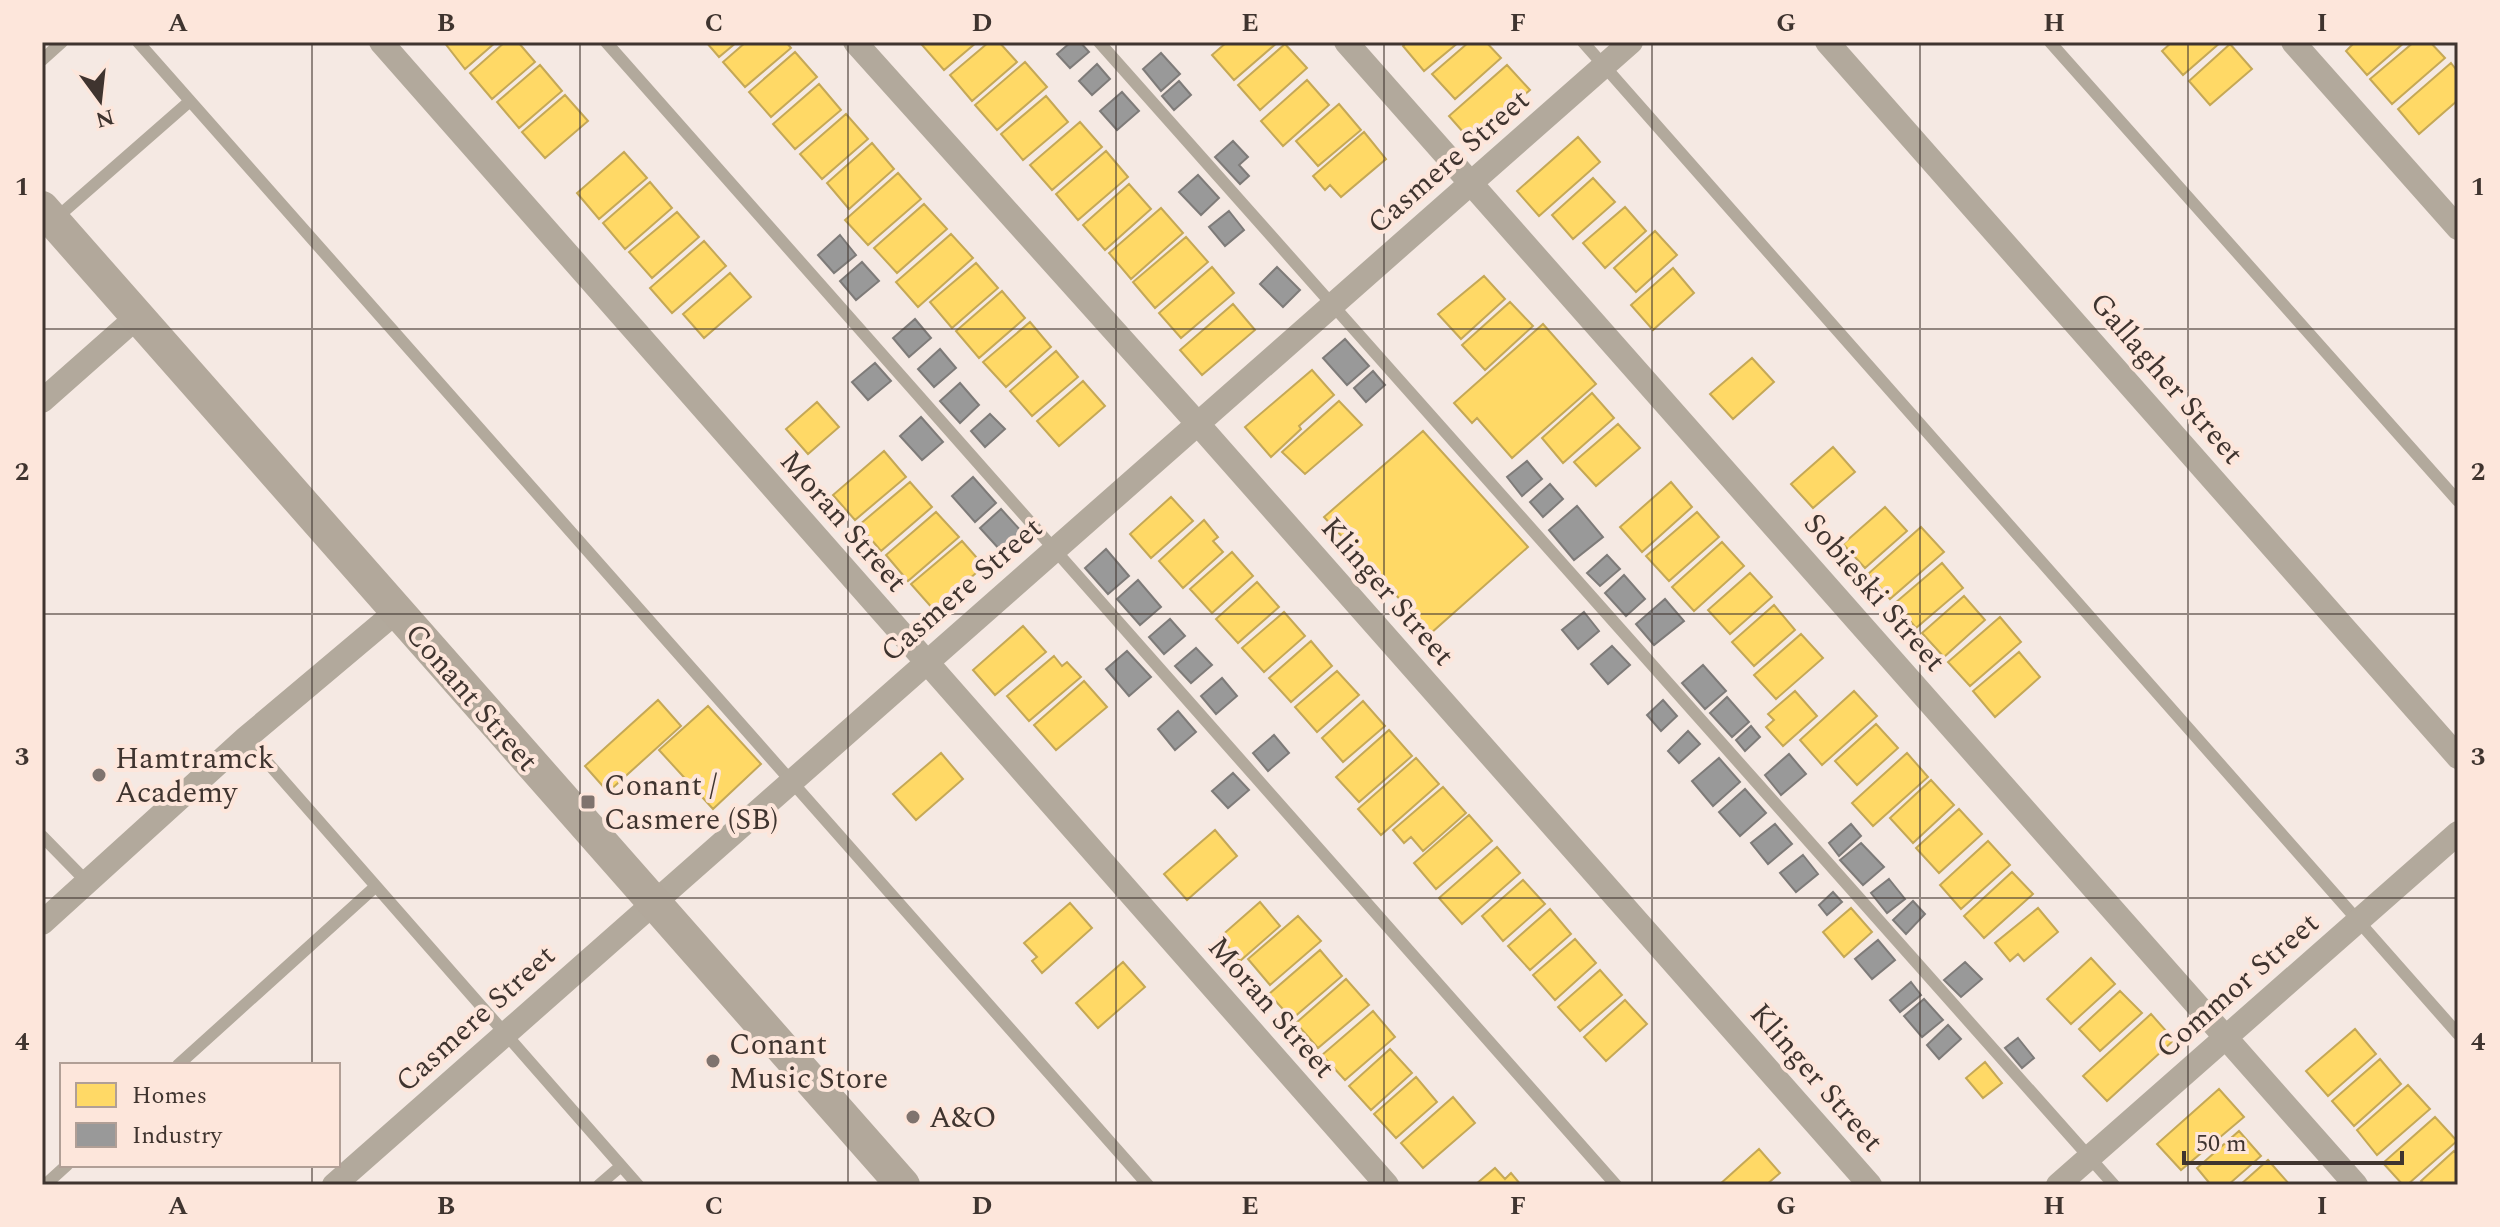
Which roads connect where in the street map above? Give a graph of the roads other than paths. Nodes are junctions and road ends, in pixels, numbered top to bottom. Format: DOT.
graph roads {
  1 [pos="62,42"];
  2 [pos="138,42"];
  3 [pos="381,42"];
  4 [pos="606,42"];
  5 [pos="855,42"];
  6 [pos="1099,42"];
  7 [pos="1346,42"];
  8 [pos="1583,42"];
  9 [pos="1631,42"];
  10 [pos="1827,42"];
  11 [pos="2050,42"];
  12 [pos="2293,42"];
  13 [pos="42,60"];
  14 [pos="1604,66"];
  15 [pos="190,101"];
  16 [pos="1471,183"];
  17 [pos="48,214"];
  18 [pos="2458,228"];
  19 [pos="1333,304"];
  20 [pos="137,317"];
  21 [pos="42,401"];
  22 [pos="1198,424"];
  23 [pos="2458,501"];
  24 [pos="1055,548"];
  25 [pos="397,611"];
  26 [pos="926,662"];
  27 [pos="246,738"];
  28 [pos="2458,757"];
  29 [pos="791,781"];
  30 [pos="2458,833"];
  31 [pos="42,836"];
  32 [pos="87,882"];
  33 [pos="375,887"];
  34 [pos="654,901"];
  35 [pos="2359,921"];
  36 [pos="42,923"];
  37 [pos="505,1034"];
  38 [pos="2458,1034"];
  39 [pos="2226,1038"];
  40 [pos="180,1063"];
  41 [pos="2089,1157"];
  42 [pos="621,1166"];
  43 [pos="65,1167"];
  44 [pos="888,1180"];
  45 [pos="45,1185"];
  46 [pos="334,1185"];
  47 [pos="599,1185"];
  48 [pos="638,1185"];
  49 [pos="1148,1185"];
  50 [pos="1387,1185"];
  51 [pos="1616,1185"];
  52 [pos="1870,1185"];
  53 [pos="2058,1185"];
  54 [pos="2114,1185"];
  55 [pos="2356,1185"];
  1 -- 13 [label="lane"];
  2 -- 15 [label="lane"];
  3 -- 26 [label="street, Moran Street"];
  4 -- 24 [label="lane"];
  5 -- 22 [label="street, Klinger Street"];
  6 -- 19 [label="lane"];
  7 -- 16 [label="street, Sobieski Street"];
  8 -- 14 [label="lane"];
  9 -- 14 [label="street, Casmere Street"];
  10 -- 28 [label="street, Gallagher Street"];
  11 -- 23 [label="lane"];
  12 -- 18 [label="street"];
  14 -- 16 [label="street, Casmere Street"];
  14 -- 35 [label="lane"];
  15 -- 17 [label="lane"];
  15 -- 29 [label="lane"];
  16 -- 19 [label="street, Casmere Street"];
  16 -- 39 [label="street, Sobieski Street"];
  17 -- 20 [label="main road, Conant Street"];
  19 -- 22 [label="street, Casmere Street"];
  19 -- 41 [label="lane"];
  20 -- 21 [label="street"];
  20 -- 25 [label="main road, Conant Street"];
  22 -- 24 [label="street, Casmere Street"];
  22 -- 52 [label="street, Klinger Street"];
  24 -- 26 [label="street, Casmere Street"];
  24 -- 51 [label="lane"];
  25 -- 27 [label="street"];
  25 -- 34 [label="main road, Conant Street"];
  26 -- 29 [label="street, Casmere Street"];
  26 -- 50 [label="street, Moran Street"];
  27 -- 32 [label="street"];
  27 -- 33 [label="lane"];
  29 -- 34 [label="street, Casmere Street"];
  29 -- 49 [label="lane"];
  30 -- 35 [label="street, Commor Street"];
  31 -- 32 [label="lane"];
  32 -- 36 [label="street"];
  33 -- 37 [label="lane"];
  33 -- 40 [label="lane"];
  34 -- 37 [label="street, Casmere Street"];
  34 -- 44 [label="main road, Conant Street"];
  35 -- 38 [label="lane"];
  35 -- 39 [label="street, Commor Street"];
  37 -- 42 [label="lane"];
  37 -- 46 [label="street, Casmere Street"];
  39 -- 41 [label="street, Commor Street"];
  39 -- 55 [label="street, Sobieski Street"];
  41 -- 53 [label="street, Commor Street"];
  41 -- 54 [label="lane"];
  42 -- 47 [label="lane"];
  42 -- 48 [label="lane"];
  43 -- 45 [label="lane"];
}
